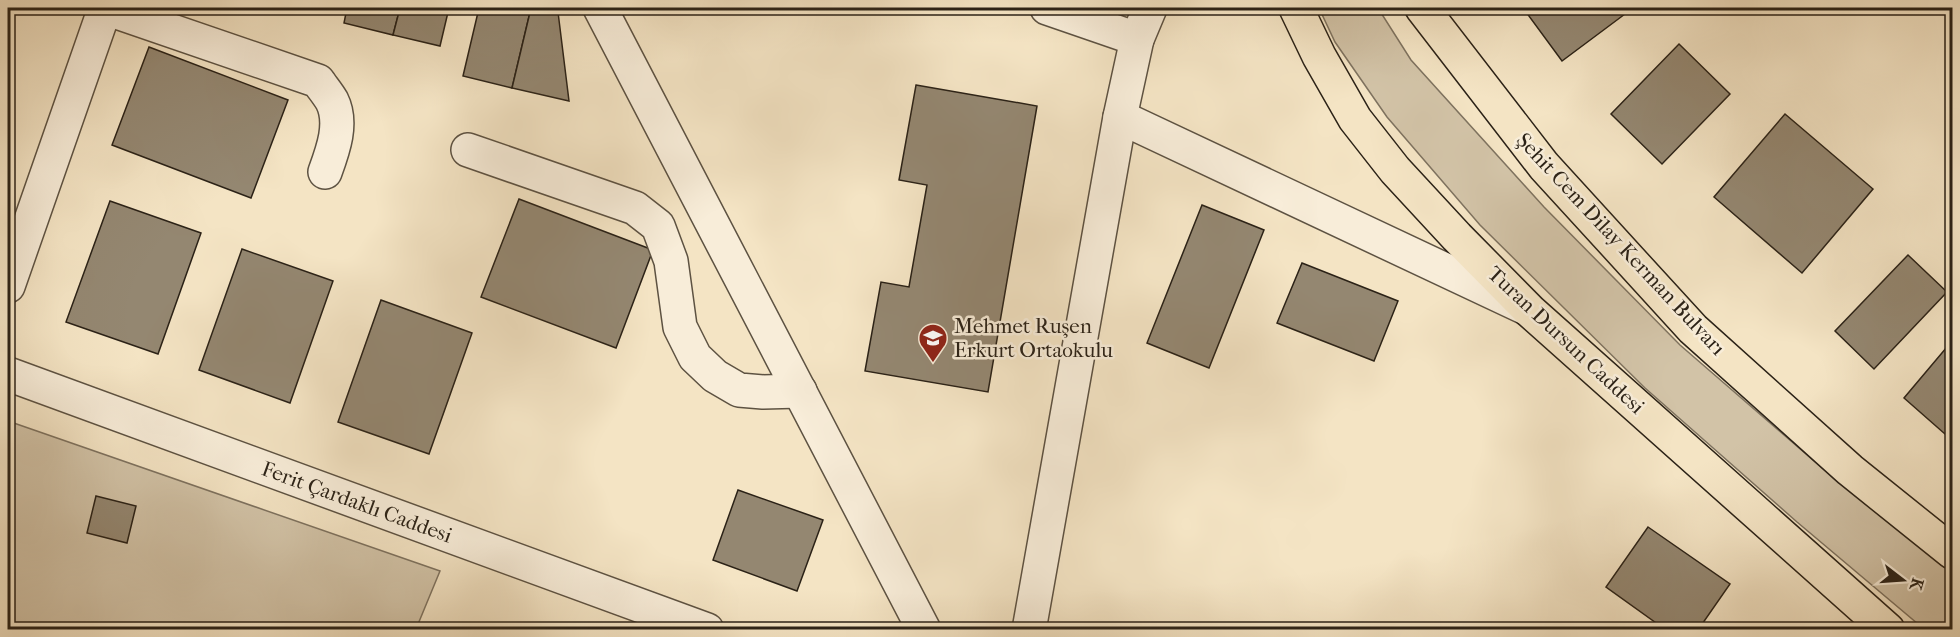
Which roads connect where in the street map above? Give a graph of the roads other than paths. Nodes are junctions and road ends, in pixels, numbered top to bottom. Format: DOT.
graph roads {
  1 [pos="105,8"];
  2 [pos="600,8"];
  3 [pos="1047,8"];
  4 [pos="1150,8"];
  5 [pos="1296,8"];
  6 [pos="1422,8"];
  7 [pos="1137,39"];
  8 [pos="1120,117"];
  9 [pos="468,150"];
  10 [pos="326,172"];
  11 [pos="8,286"];
  12 [pos="1530,311"];
  13 [pos="8,374"];
  14 [pos="800,391"];
  15 [pos="1953,552"];
  16 [pos="707,630"];
  17 [pos="924,630"];
  18 [pos="1029,630"];
  19 [pos="1888,630"];
  1 -- 10 [label="street"];
  1 -- 11 [label="street"];
  2 -- 14 [label="street"];
  3 -- 7 [label="street"];
  4 -- 7 [label="street"];
  5 -- 12 [label="main road, Turan Dursun Caddesi"];
  6 -- 15 [label="main road, Şehit Cem Dilay Kerman Bulvarı"];
  7 -- 8 [label="street"];
  8 -- 12 [label="street"];
  8 -- 18 [label="street"];
  9 -- 14 [label="street"];
  12 -- 19 [label="main road, Turan Dursun Caddesi"];
  13 -- 16 [label="street, Ferit Çardaklı Caddesi"];
  14 -- 17 [label="street"];
}
